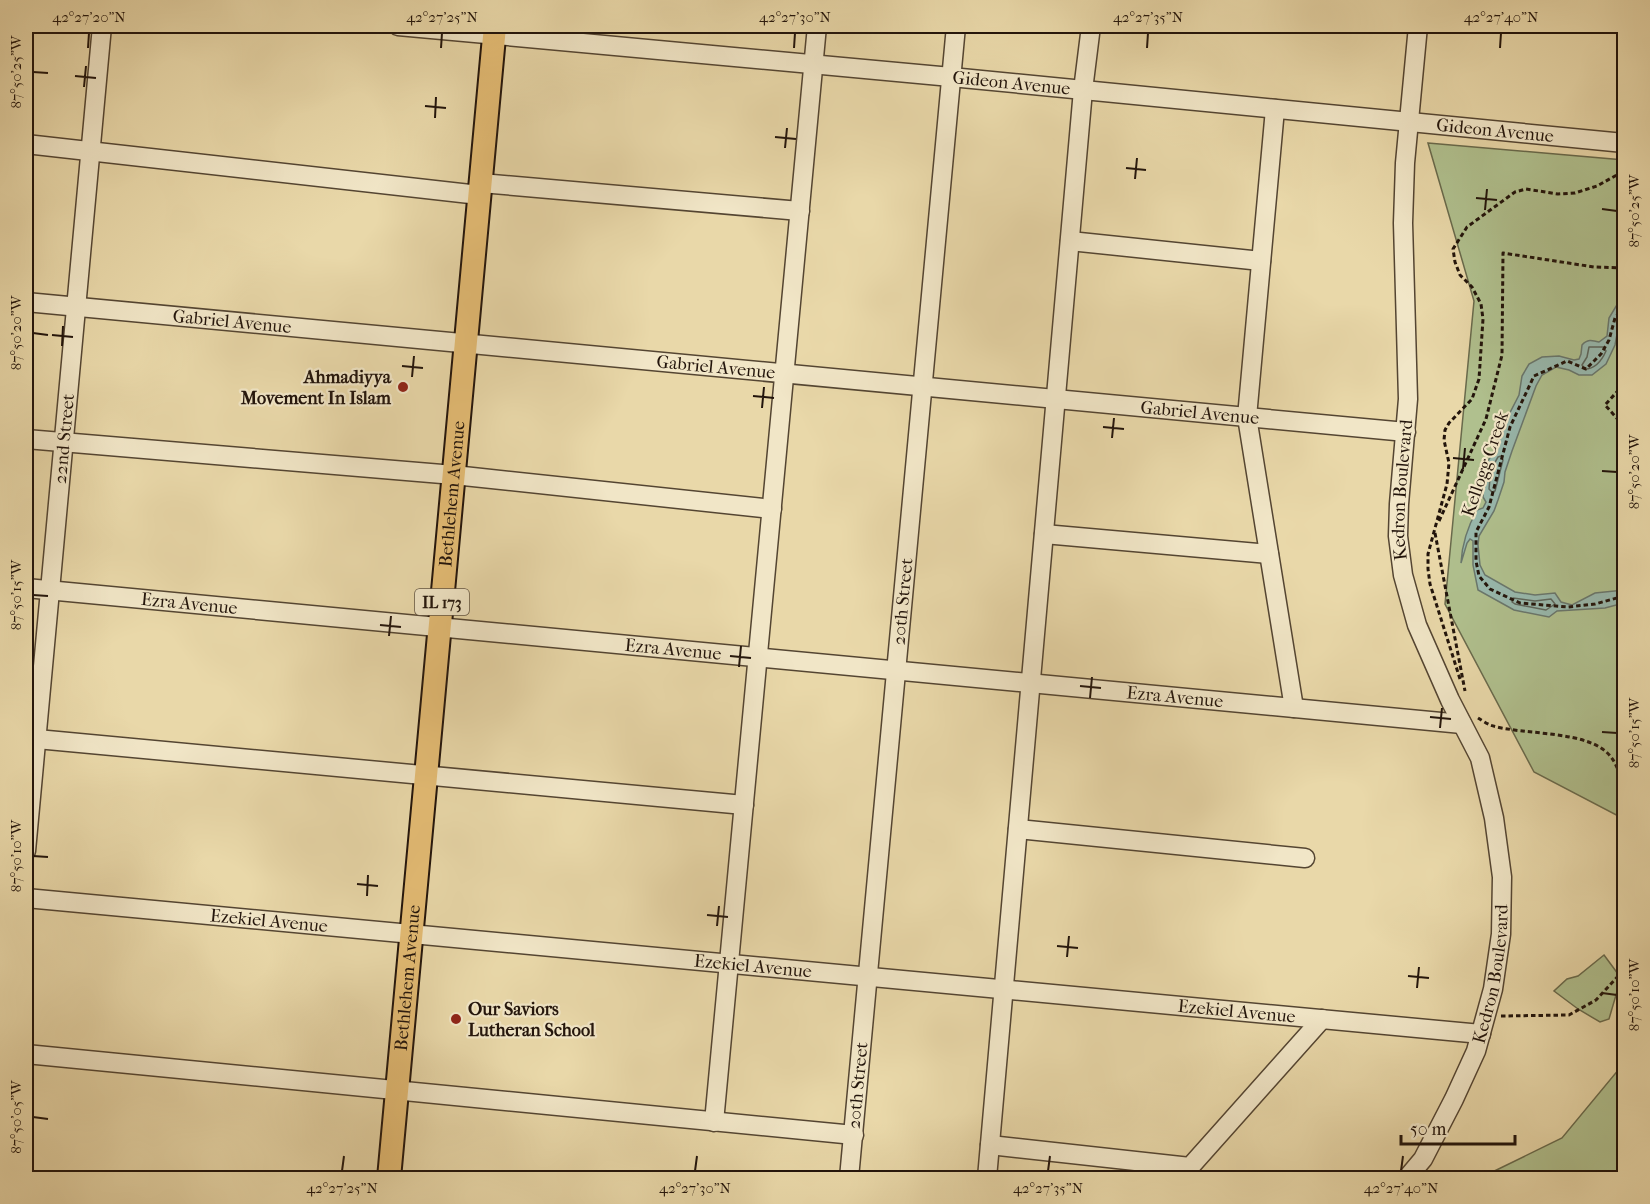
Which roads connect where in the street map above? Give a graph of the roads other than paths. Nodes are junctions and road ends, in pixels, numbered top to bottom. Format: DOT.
graph roads {
  1 [pos="102,26"];
  2 [pos="398,26"];
  3 [pos="817,26"];
  4 [pos="956,26"];
  5 [pos="1091,26"];
  6 [pos="1418,26"];
  7 [pos="495,30"];
  8 [pos="814,65"];
  9 [pos="951,77"];
  10 [pos="1083,90"];
  11 [pos="1275,109"];
  12 [pos="1409,123"];
  13 [pos="1624,143"];
  14 [pos="26,144"];
  15 [pos="90,150"];
  16 [pos="480,189"];
  17 [pos="800,212"];
  18 [pos="1070,242"];
  19 [pos="1261,261"];
  20 [pos="26,302"];
  21 [pos="76,306"];
  22 [pos="466,343"];
  23 [pos="785,373"];
  24 [pos="922,387"];
  25 [pos="1056,399"];
  26 [pos="1247,417"];
  27 [pos="1406,432"];
  28 [pos="26,439"];
  29 [pos="63,443"];
  30 [pos="454,475"];
  31 [pos="772,509"];
  32 [pos="1044,534"];
  33 [pos="1269,554"];
  34 [pos="26,588"];
  35 [pos="50,590"];
  36 [pos="440,627"];
  37 [pos="758,657"];
  38 [pos="896,670"];
  39 [pos="1031,682"];
  40 [pos="1294,708"];
  41 [pos="1470,721"];
  42 [pos="31,739"];
  43 [pos="426,776"];
  44 [pos="744,806"];
  45 [pos="1018,829"];
  46 [pos="26,850"];
  47 [pos="1305,858"];
  48 [pos="26,898"];
  49 [pos="411,934"];
  50 [pos="729,964"];
  51 [pos="868,977"];
  52 [pos="1003,989"];
  53 [pos="1322,1019"];
  54 [pos="1480,1034"];
  55 [pos="26,1054"];
  56 [pos="397,1091"];
  57 [pos="714,1122"];
  58 [pos="854,1135"];
  59 [pos="990,1145"];
  60 [pos="389,1179"];
  61 [pos="849,1179"];
  62 [pos="987,1179"];
  63 [pos="1407,1179"];
  1 -- 15 [label="street, 22nd Street"];
  2 -- 7 [label="street, Gideon Avenue"];
  3 -- 8 [label="street"];
  4 -- 9 [label="street, 20th Street"];
  5 -- 10 [label="street"];
  6 -- 12 [label="street, Kedron Boulevard"];
  7 -- 8 [label="street, Gideon Avenue"];
  7 -- 16 [label="main road, Bethlehem Avenue / IL 173"];
  8 -- 9 [label="street, Gideon Avenue"];
  8 -- 17 [label="street"];
  9 -- 10 [label="street, Gideon Avenue"];
  9 -- 24 [label="street, 20th Street"];
  10 -- 11 [label="street, Gideon Avenue"];
  10 -- 18 [label="street"];
  11 -- 12 [label="street, Gideon Avenue"];
  11 -- 19 [label="street"];
  12 -- 13 [label="street, Gideon Avenue"];
  12 -- 27 [label="street, Kedron Boulevard"];
  14 -- 15 [label="street"];
  15 -- 16 [label="street"];
  15 -- 21 [label="street, 22nd Street"];
  16 -- 17 [label="street"];
  16 -- 22 [label="main road, Bethlehem Avenue / IL 173"];
  17 -- 23 [label="street"];
  18 -- 19 [label="street"];
  18 -- 25 [label="street"];
  19 -- 26 [label="street"];
  20 -- 21 [label="street, Gabriel Avenue"];
  21 -- 22 [label="street, Gabriel Avenue"];
  21 -- 29 [label="street, 22nd Street"];
  22 -- 23 [label="street, Gabriel Avenue"];
  22 -- 30 [label="main road, Bethlehem Avenue / IL 173"];
  23 -- 24 [label="street, Gabriel Avenue"];
  23 -- 31 [label="street"];
  24 -- 25 [label="street, Gabriel Avenue"];
  24 -- 38 [label="street, 20th Street"];
  25 -- 26 [label="street, Gabriel Avenue"];
  25 -- 32 [label="street"];
  26 -- 27 [label="street, Gabriel Avenue"];
  26 -- 33 [label="street"];
  27 -- 41 [label="street, Kedron Boulevard"];
  28 -- 29 [label="street"];
  29 -- 30 [label="street"];
  29 -- 35 [label="street, 22nd Street"];
  30 -- 31 [label="street"];
  30 -- 36 [label="main road, Bethlehem Avenue / IL 173"];
  31 -- 37 [label="street"];
  32 -- 33 [label="street"];
  32 -- 39 [label="street"];
  33 -- 40 [label="street"];
  34 -- 35 [label="street, Ezra Avenue"];
  35 -- 36 [label="street, Ezra Avenue"];
  35 -- 42 [label="street, 22nd Street"];
  36 -- 37 [label="street, Ezra Avenue"];
  36 -- 43 [label="main road, Bethlehem Avenue / IL 173"];
  37 -- 38 [label="street, Ezra Avenue"];
  37 -- 44 [label="street"];
  38 -- 39 [label="street, Ezra Avenue"];
  38 -- 51 [label="street, 20th Street"];
  39 -- 40 [label="street, Ezra Avenue"];
  39 -- 45 [label="street"];
  40 -- 41 [label="street, Ezra Avenue"];
  41 -- 54 [label="street, Kedron Boulevard"];
  42 -- 43 [label="street"];
  42 -- 46 [label="street, 22nd Street"];
  43 -- 44 [label="street"];
  43 -- 49 [label="main road, Bethlehem Avenue / IL 173"];
  44 -- 50 [label="street"];
  45 -- 47 [label="street"];
  45 -- 52 [label="street"];
  48 -- 49 [label="street, Ezekiel Avenue"];
  49 -- 50 [label="street, Ezekiel Avenue"];
  49 -- 56 [label="main road, Bethlehem Avenue / IL 173"];
  50 -- 51 [label="street, Ezekiel Avenue"];
  50 -- 57 [label="street"];
  51 -- 52 [label="street, Ezekiel Avenue"];
  51 -- 58 [label="street, 20th Street"];
  52 -- 53 [label="street, Ezekiel Avenue"];
  52 -- 59 [label="street"];
  53 -- 54 [label="street, Ezekiel Avenue"];
  53 -- 59 [label="street"];
  54 -- 63 [label="street, Kedron Boulevard"];
  55 -- 56 [label="street"];
  56 -- 57 [label="street"];
  56 -- 60 [label="main road, Bethlehem Avenue / IL 173"];
  57 -- 58 [label="street"];
  58 -- 61 [label="street, 20th Street"];
  59 -- 62 [label="street"];
}
